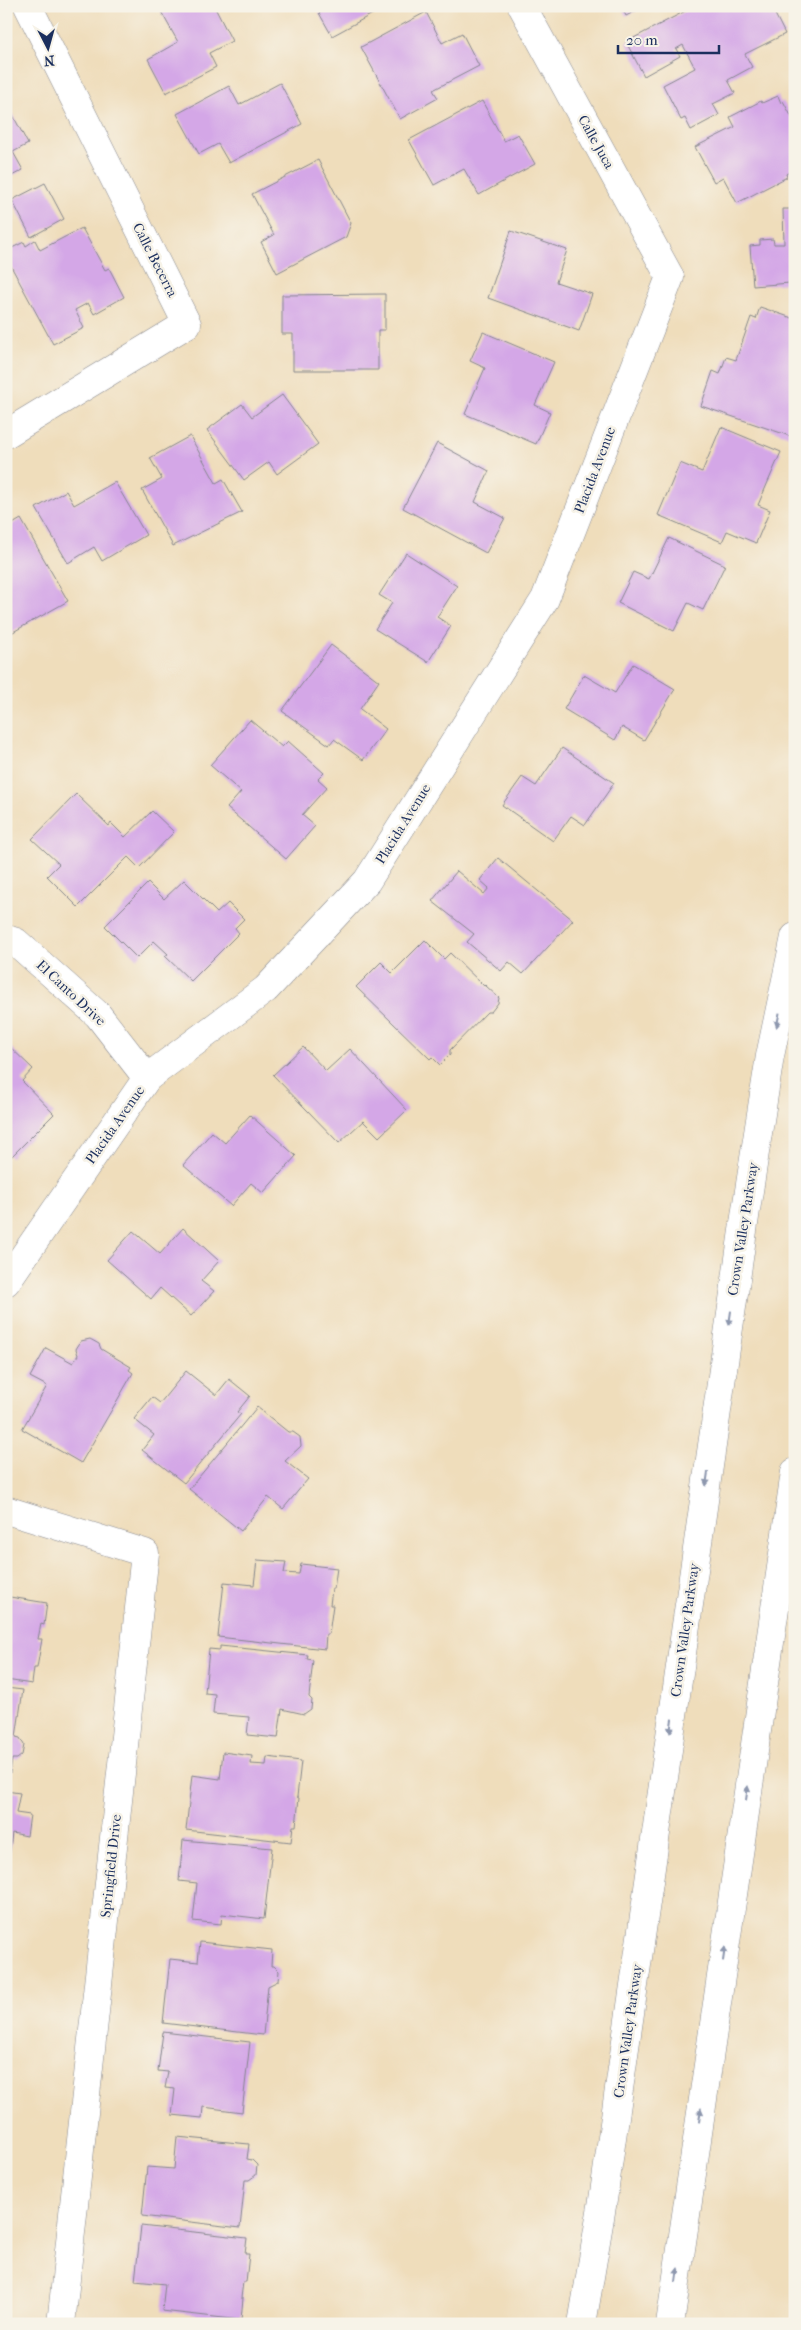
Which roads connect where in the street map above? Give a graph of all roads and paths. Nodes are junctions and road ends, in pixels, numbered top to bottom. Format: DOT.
graph roads {
  1 [pos="28,6"];
  2 [pos="522,6"];
  3 [pos="670,277"];
  4 [pos="6,434"];
  5 [pos="795,938"];
  6 [pos="6,939"];
  7 [pos="148,1078"];
  8 [pos="6,1282"];
  9 [pos="795,1472"];
  10 [pos="6,1510"];
  11 [pos="61,2324"];
  12 [pos="582,2324"];
  13 [pos="670,2324"];
  1 -- 4 [label="street, Calle Becerra"];
  2 -- 3 [label="street, Calle Juca"];
  3 -- 7 [label="street, Placida Avenue"];
  5 -- 12 [label="street, Crown Valley Parkway, one-way"];
  6 -- 7 [label="street, El Canto Drive"];
  7 -- 8 [label="street, Placida Avenue"];
  13 -- 9 [label="street, one-way"];
  10 -- 11 [label="street, Springfield Drive"];
}
